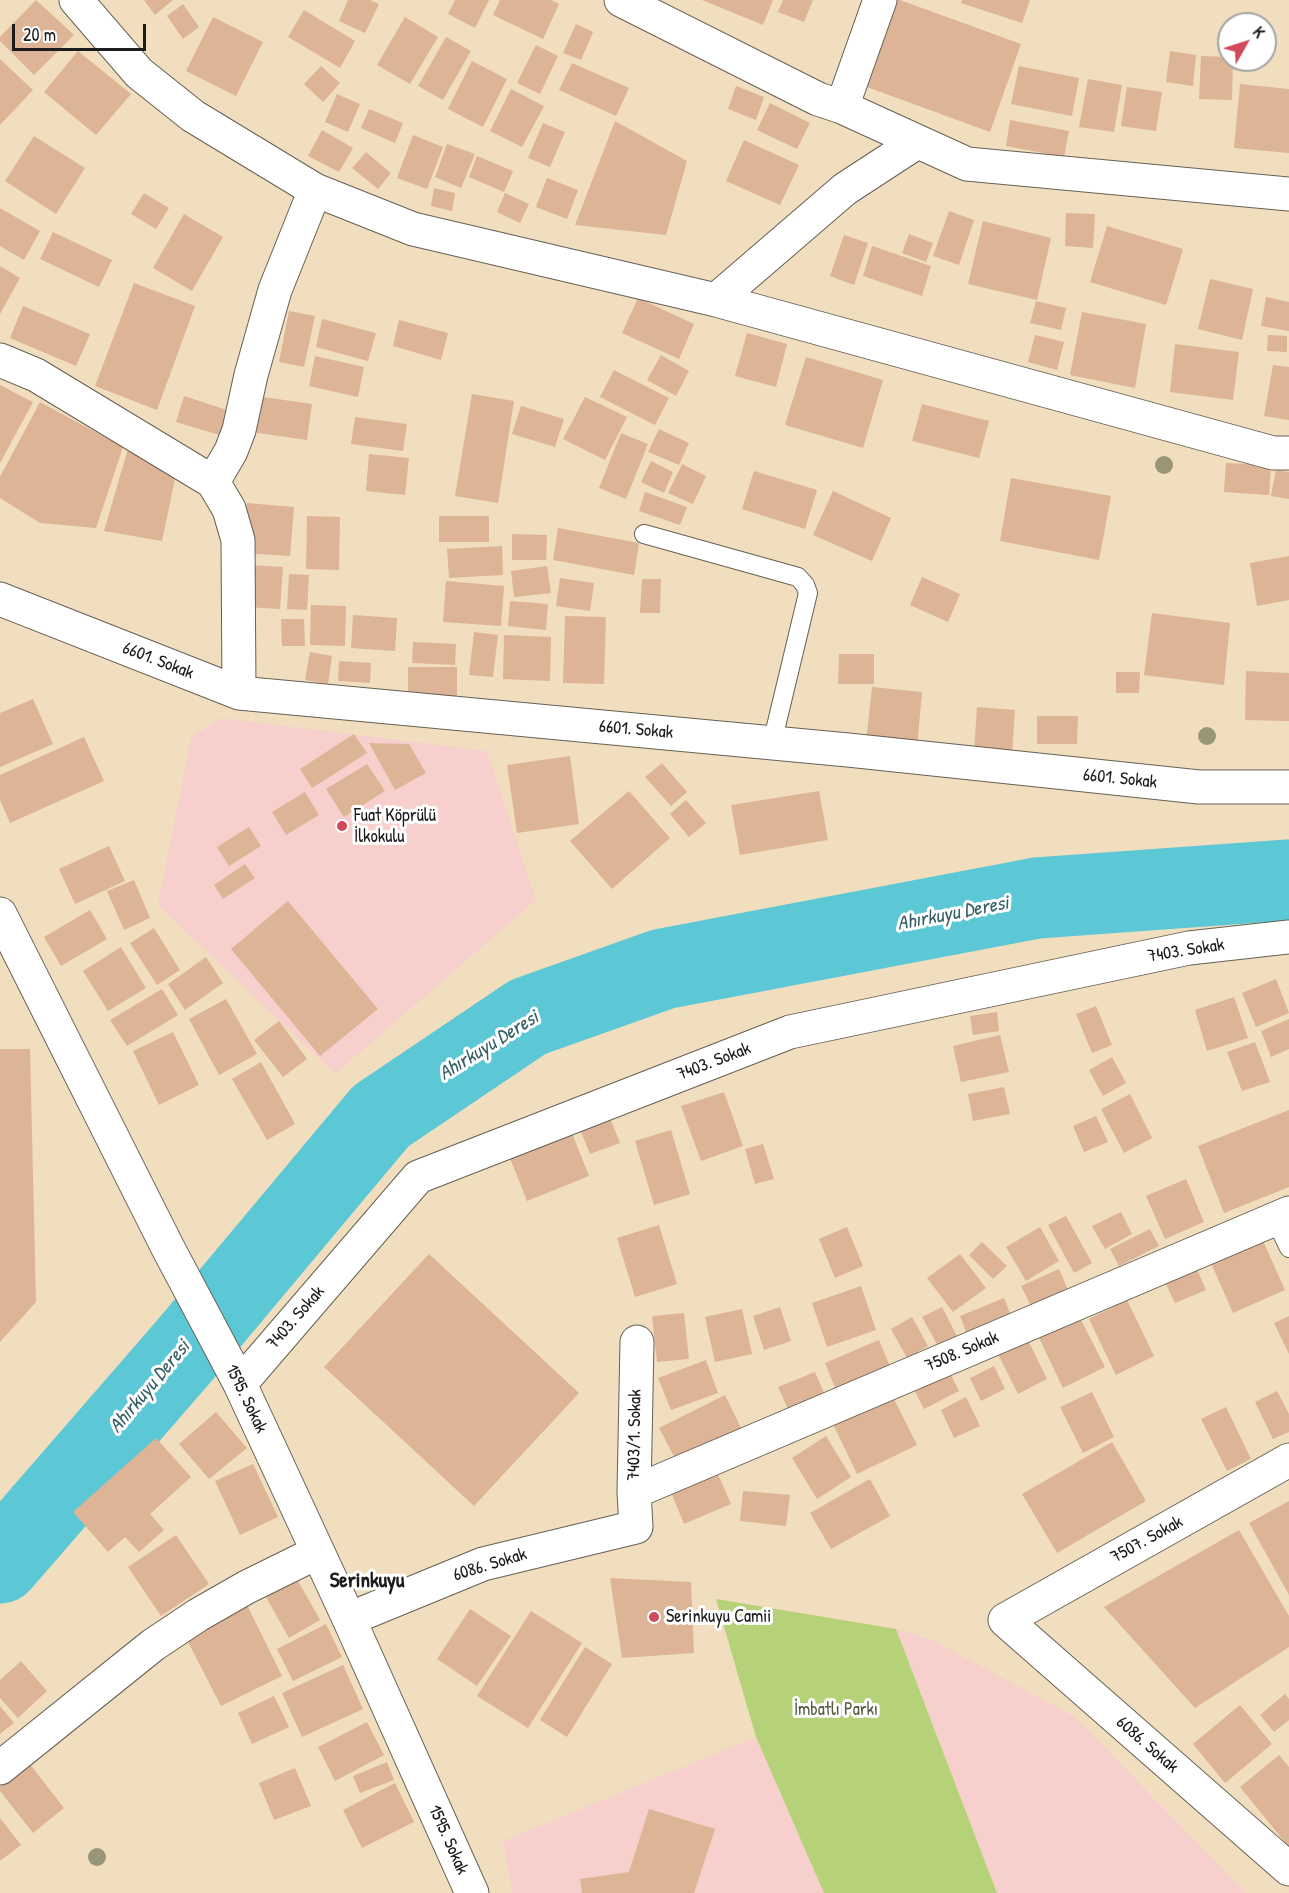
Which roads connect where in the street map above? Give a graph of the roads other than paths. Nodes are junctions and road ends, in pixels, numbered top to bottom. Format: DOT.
graph roads {
  1 [pos="76,0"];
  2 [pos="621,0"];
  3 [pos="880,0"];
  4 [pos="842,107"];
  5 [pos="917,142"];
  6 [pos="315,190"];
  7 [pos="1289,194"];
  8 [pos="716,300"];
  9 [pos="0,360"];
  10 [pos="1289,453"];
  11 [pos="213,482"];
  12 [pos="644,534"];
  13 [pos="0,599"];
  14 [pos="240,693"];
  15 [pos="772,743"];
  16 [pos="1289,788"];
  17 [pos="0,914"];
  18 [pos="1289,937"];
  19 [pos="1282,1216"];
  20 [pos="1289,1248"];
  21 [pos="637,1342"];
  22 [pos="237,1379"];
  23 [pos="1289,1460"];
  24 [pos="634,1492"];
  25 [pos="636,1527"];
  26 [pos="318,1552"];
  27 [pos="349,1619"];
  28 [pos="1005,1620"];
  29 [pos="0,1768"];
  30 [pos="1289,1869"];
  31 [pos="472,1893"];
  1 -- 6 [label="street"];
  2 -- 4 [label="street"];
  3 -- 4 [label="street"];
  4 -- 5 [label="street"];
  5 -- 7 [label="street"];
  5 -- 8 [label="street"];
  6 -- 8 [label="street"];
  6 -- 11 [label="street"];
  8 -- 10 [label="street"];
  9 -- 11 [label="street"];
  11 -- 14 [label="street"];
  12 -- 15 [label="lane"];
  13 -- 14 [label="street, 6601. Sokak"];
  14 -- 15 [label="street, 6601. Sokak"];
  15 -- 16 [label="street, 6601. Sokak"];
  17 -- 22 [label="street, 1595. Sokak"];
  18 -- 22 [label="street, 7403. Sokak"];
  19 -- 20 [label="lane"];
  19 -- 24 [label="street, 7508. Sokak"];
  21 -- 24 [label="street, 7403/1. Sokak"];
  22 -- 26 [label="street, 1595. Sokak"];
  23 -- 28 [label="street, 7507. Sokak"];
  24 -- 25 [label="street, 7403/1. Sokak"];
  25 -- 27 [label="street, 6086. Sokak"];
  26 -- 27 [label="street, 1595. Sokak"];
  26 -- 29 [label="street"];
  27 -- 31 [label="street, 1595. Sokak"];
  28 -- 30 [label="street, 6086. Sokak"];
}
